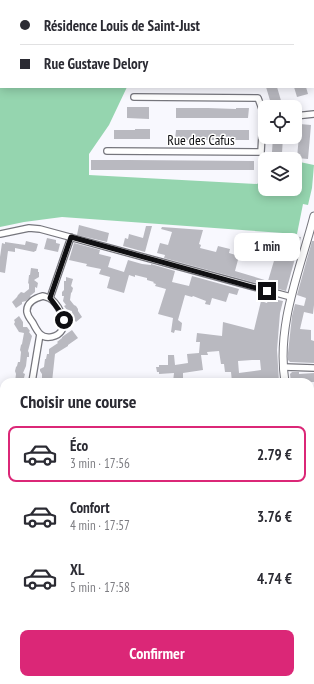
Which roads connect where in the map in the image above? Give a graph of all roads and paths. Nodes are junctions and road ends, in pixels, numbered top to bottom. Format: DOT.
graph roads {
  1 [pos="134,97"];
  2 [pos="259,100"];
  3 [pos="314,114"];
  4 [pos="302,115"];
  5 [pos="262,144"];
  6 [pos="107,151"];
  7 [pos="314,216"];
  8 [pos="0,234"];
  9 [pos="71,237"];
  10 [pos="291,297"];
  11 [pos="50,298"];
  12 [pos="40,334"];
  13 [pos="284,367"];
  14 [pos="314,368"];
  15 [pos="33,378"];
  16 [pos="285,378"];
  1 -- 2 [label="street"];
  3 -- 4 [label="street"];
  5 -- 6 [label="street, Rue des Cafus"];
  7 -- 10 [label="street"];
  8 -- 9 [label="street"];
  9 -- 10 [label="street"];
  9 -- 11 [label="street"];
  10 -- 13 [label="street"];
  11 -- 12 [label="street"];
  11 -- 12 [label="street"];
  12 -- 15 [label="street"];
  13 -- 14 [label="street"];
  13 -- 16 [label="street"];
}
